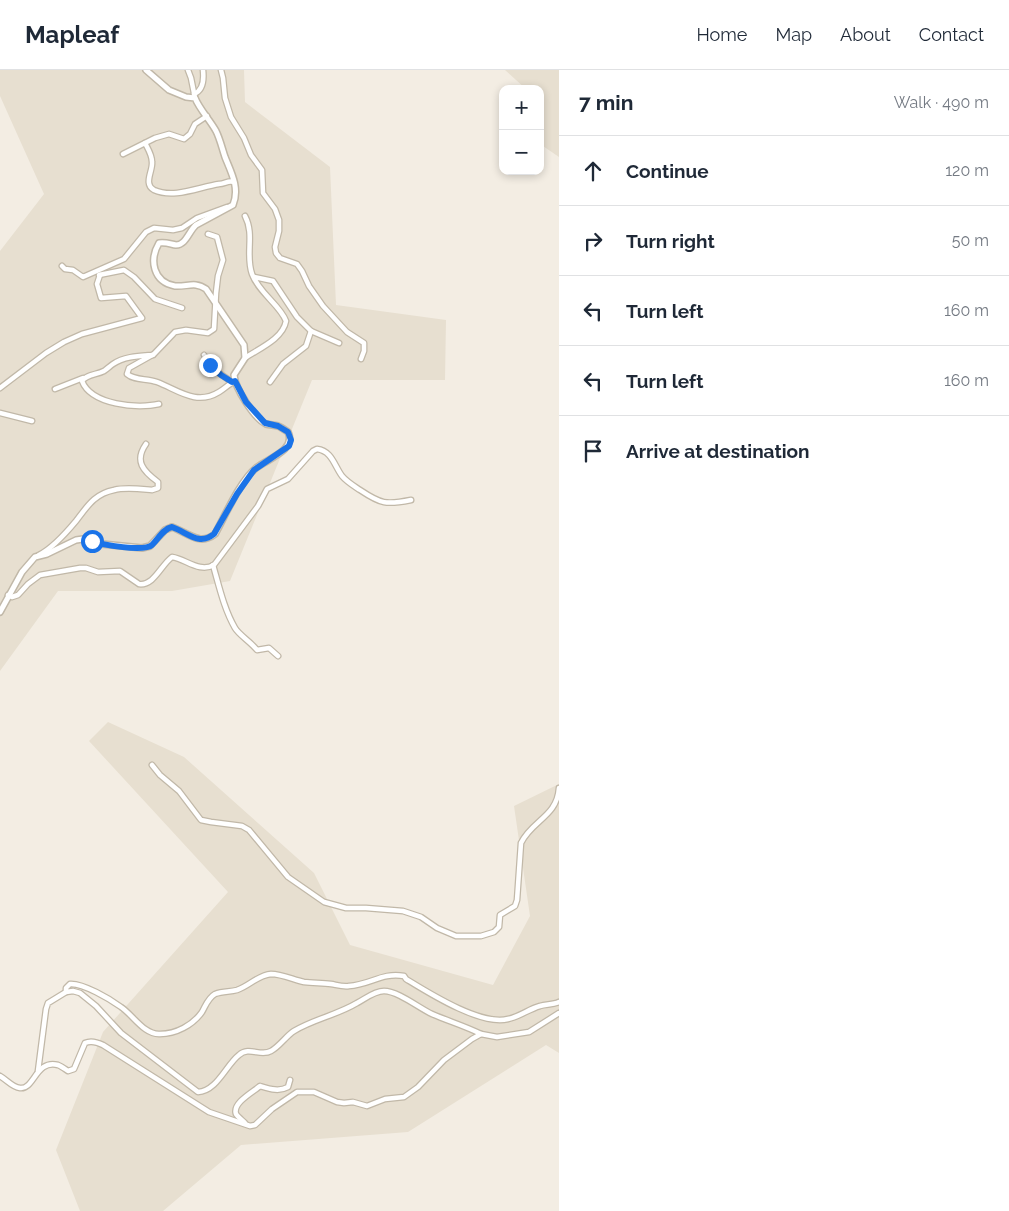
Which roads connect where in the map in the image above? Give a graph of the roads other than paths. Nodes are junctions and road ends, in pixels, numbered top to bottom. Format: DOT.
graph roads {
  1 [pos="146,70"];
  2 [pos="188,70"];
  3 [pos="203,70"];
  4 [pos="221,70"];
  5 [pos="195,96"];
  6 [pos="207,116"];
  7 [pos="145,143"];
  8 [pos="123,154"];
  9 [pos="234,182"];
  10 [pos="233,205"];
  11 [pos="245,216"];
  12 [pos="208,234"];
  13 [pos="62,266"];
  14 [pos="90,274"];
  15 [pos="100,274"];
  16 [pos="254,277"];
  17 [pos="215,304"];
  18 [pos="182,308"];
  19 [pos="311,330"];
  20 [pos="339,343"];
  21 [pos="154,354"];
  22 [pos="204,355"];
  23 [pos="244,358"];
  24 [pos="361,359"];
  25 [pos="83,378"];
  26 [pos="234,382"];
  27 [pos="270,382"];
  28 [pos="0,388"];
  29 [pos="55,389"];
  30 [pos="159,404"];
  31 [pos="0,413"];
  32 [pos="32,421"];
  33 [pos="146,444"];
  34 [pos="411,500"];
  35 [pos="35,556"];
  36 [pos="214,565"];
  37 [pos="8,595"];
  38 [pos="0,612"];
  39 [pos="278,656"];
  40 [pos="152,765"];
  41 [pos="559,788"];
  42 [pos="66,992"];
  43 [pos="559,1002"];
  44 [pos="559,1013"];
  45 [pos="481,1034"];
  46 [pos="38,1071"];
  47 [pos="0,1076"];
  48 [pos="290,1080"];
  49 [pos="246,1124"];
  1 -- 5 [label="street"];
  2 -- 5 [label="street"];
  3 -- 5 [label="street"];
  4 -- 24 [label="street"];
  5 -- 6 [label="street"];
  6 -- 7 [label="street"];
  6 -- 9 [label="street"];
  7 -- 8 [label="street"];
  7 -- 9 [label="street"];
  9 -- 10 [label="street"];
  10 -- 14 [label="street"];
  10 -- 17 [label="street"];
  11 -- 16 [label="street"];
  12 -- 17 [label="street"];
  13 -- 14 [label="street"];
  14 -- 15 [label="street"];
  15 -- 18 [label="street"];
  15 -- 28 [label="street"];
  16 -- 19 [label="street"];
  16 -- 23 [label="street"];
  17 -- 21 [label="street"];
  17 -- 23 [label="street"];
  19 -- 20 [label="street"];
  19 -- 27 [label="street"];
  21 -- 25 [label="street"];
  21 -- 26 [label="street"];
  22 -- 26 [label="street"];
  23 -- 26 [label="street"];
  25 -- 29 [label="street"];
  25 -- 30 [label="street"];
  26 -- 35 [label="street"];
  31 -- 32 [label="street"];
  33 -- 35 [label="street"];
  34 -- 36 [label="street"];
  35 -- 37 [label="street"];
  36 -- 37 [label="street"];
  36 -- 39 [label="street"];
  37 -- 38 [label="street"];
  40 -- 41 [label="street"];
  42 -- 43 [label="street"];
  42 -- 45 [label="street"];
  42 -- 46 [label="street"];
  44 -- 45 [label="street"];
  45 -- 49 [label="street"];
  46 -- 47 [label="street"];
  46 -- 49 [label="street"];
  48 -- 49 [label="street"];
}
